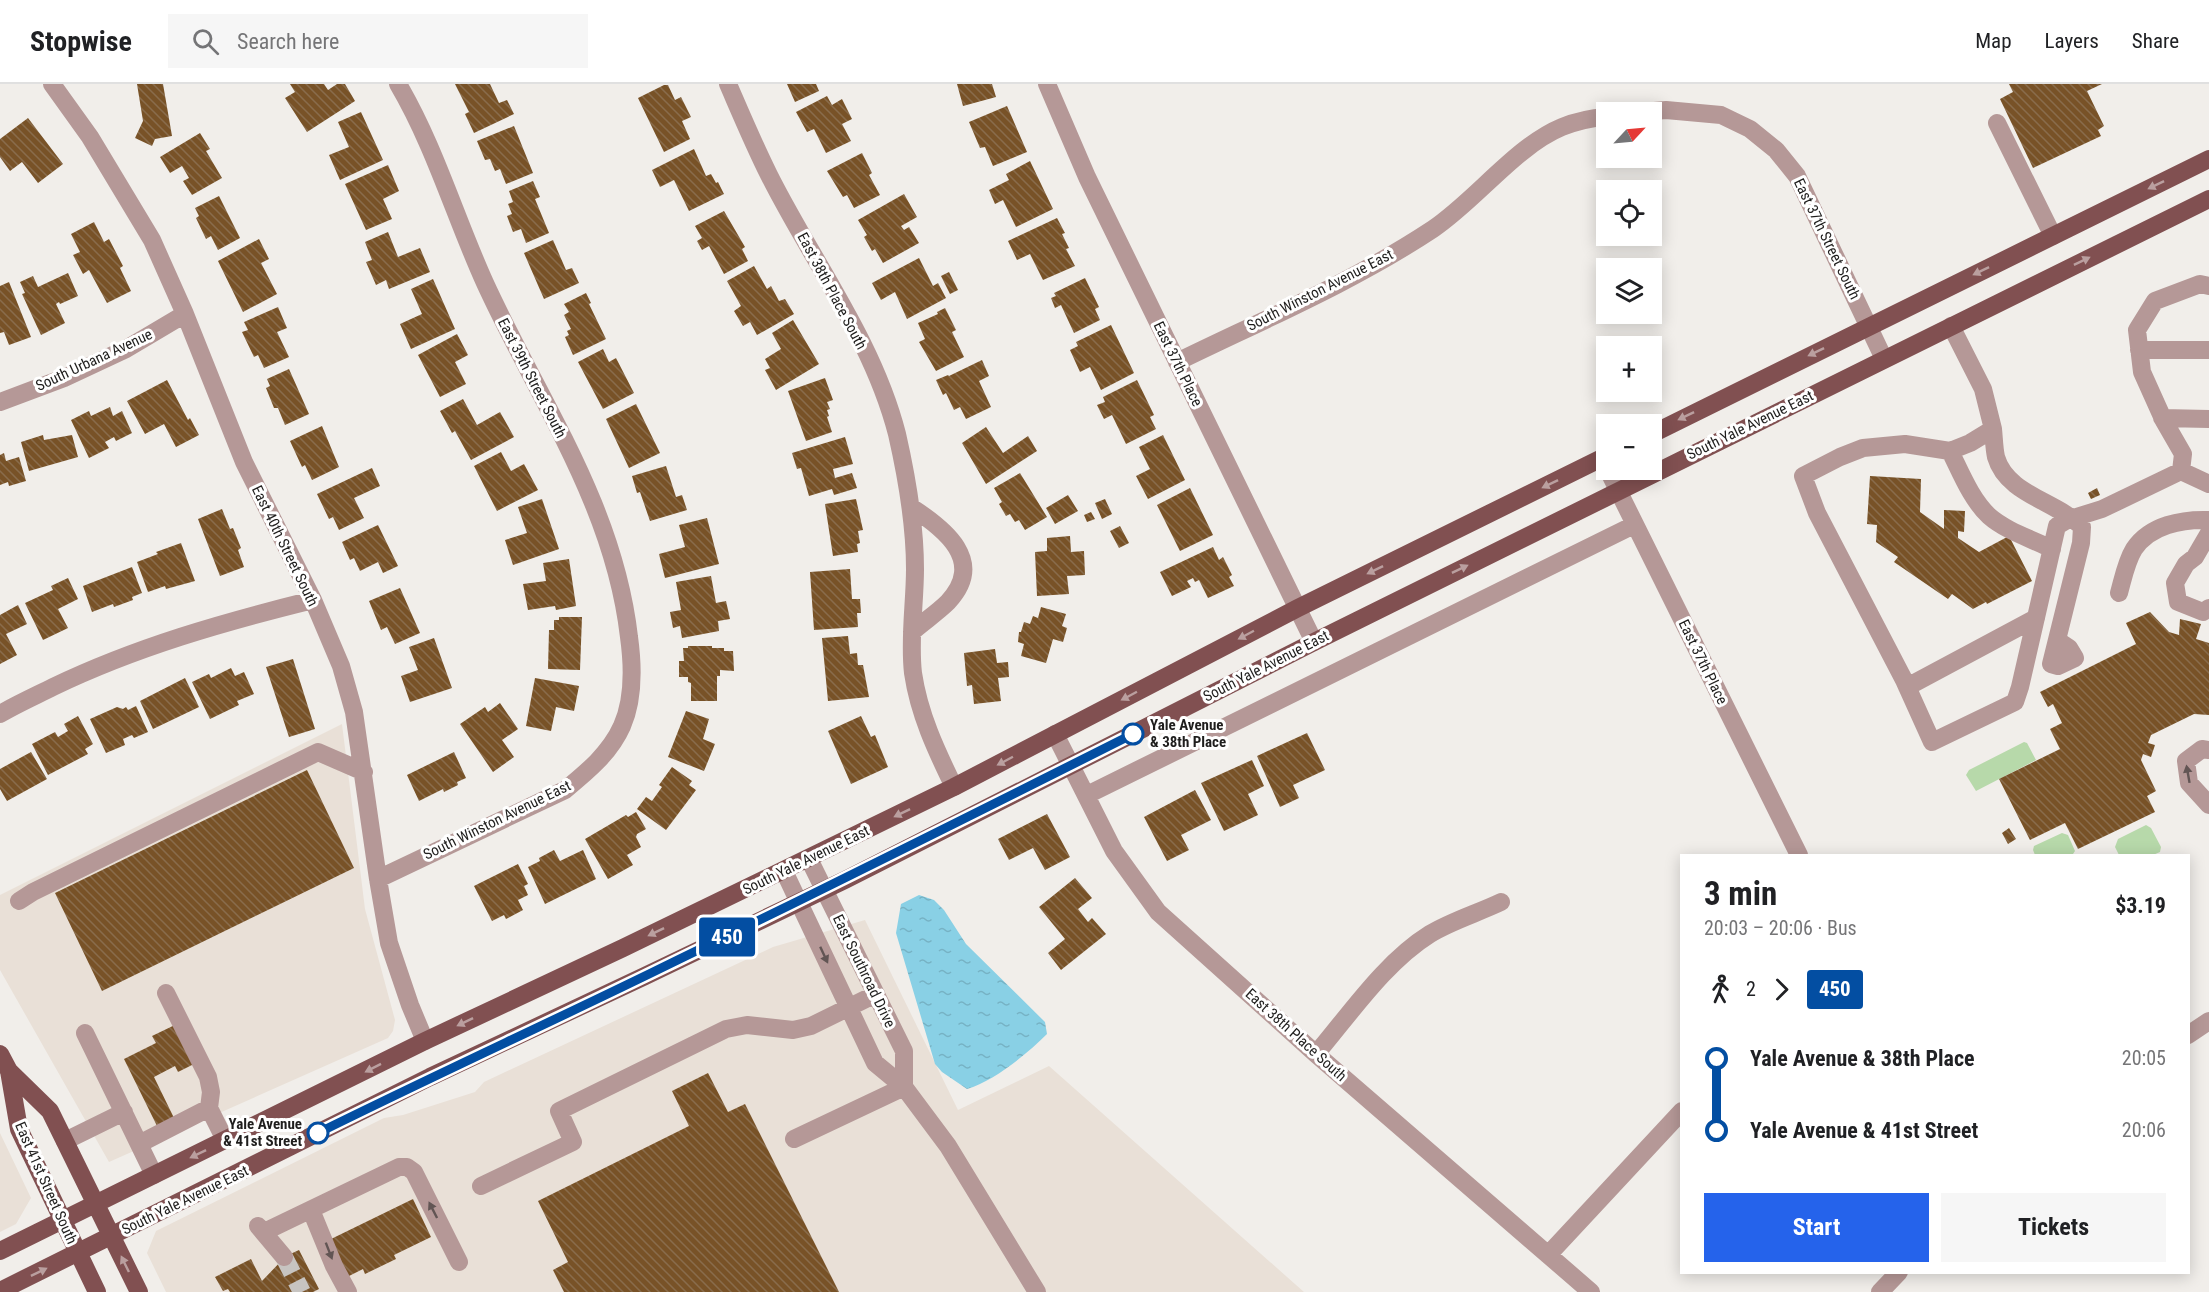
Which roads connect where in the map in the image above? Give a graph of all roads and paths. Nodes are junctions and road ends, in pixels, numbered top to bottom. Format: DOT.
graph roads {
  1 [pos="52,84"];
  2 [pos="398,84"];
  3 [pos="728,84"];
  4 [pos="1047,84"];
  5 [pos="1662,110"];
  6 [pos="1596,118"];
  7 [pos="1997,123"];
  8 [pos="2209,159"];
  9 [pos="2209,199"];
  10 [pos="2053,236"];
  11 [pos="2209,286"];
  12 [pos="185,314"];
  13 [pos="1869,326"];
  14 [pos="1951,326"];
  15 [pos="2139,350"];
  16 [pos="2209,350"];
  17 [pos="1884,359"];
  18 [pos="1177,362"];
  19 [pos="0,402"];
  20 [pos="2162,418"];
  21 [pos="2209,419"];
  22 [pos="1662,429"];
  23 [pos="1994,429"];
  24 [pos="1950,452"];
  25 [pos="1596,468"];
  26 [pos="2181,471"];
  27 [pos="1613,480"];
  28 [pos="2209,484"];
  29 [pos="1617,490"];
  30 [pos="912,507"];
  31 [pos="2073,518"];
  32 [pos="2209,520"];
  33 [pos="1634,525"];
  34 [pos="2209,533"];
  35 [pos="2052,549"];
  36 [pos="2119,593"];
  37 [pos="313,600"];
  38 [pos="1298,608"];
  39 [pos="2209,608"];
  40 [pos="2036,618"];
  41 [pos="912,632"];
  42 [pos="2057,640"];
  43 [pos="1314,642"];
  44 [pos="632,682"];
  45 [pos="1907,687"];
  46 [pos="0,714"];
  47 [pos="1055,734"];
  48 [pos="2209,750"];
  49 [pos="1072,765"];
  50 [pos="364,772"];
  51 [pos="954,788"];
  52 [pos="1087,795"];
  53 [pos="2209,805"];
  54 [pos="1798,854"];
  55 [pos="809,859"];
  56 [pos="784,871"];
  57 [pos="378,879"];
  58 [pos="824,890"];
  59 [pos="19,901"];
  60 [pos="799,902"];
  61 [pos="1501,902"];
  62 [pos="166,993"];
  63 [pos="876,994"];
  64 [pos="849,1007"];
  65 [pos="2209,1021"];
  66 [pos="85,1033"];
  67 [pos="2190,1034"];
  68 [pos="425,1041"];
  69 [pos="0,1054"];
  70 [pos="1316,1054"];
  71 [pos="9,1071"];
  72 [pos="904,1087"];
  73 [pos="209,1108"];
  74 [pos="124,1112"];
  75 [pos="1680,1113"];
  76 [pos="225,1140"];
  77 [pos="794,1140"];
  78 [pos="65,1141"];
  79 [pos="139,1144"];
  80 [pos="154,1175"];
  81 [pos="481,1186"];
  82 [pos="96,1203"];
  83 [pos="311,1210"];
  84 [pos="62,1220"];
  85 [pos="112,1236"];
  86 [pos="0,1251"];
  87 [pos="78,1253"];
  88 [pos="1548,1255"];
  89 [pos="285,1257"];
  90 [pos="459,1262"];
  91 [pos="1897,1274"];
  92 [pos="0,1291"];
  93 [pos="97,1292"];
  94 [pos="139,1292"];
  95 [pos="348,1292"];
  96 [pos="1037,1292"];
  97 [pos="1591,1292"];
  98 [pos="1880,1292"];
  1 -- 12 [label="street, East 40th Street South"];
  2 -- 44 [label="street, East 39th Street South"];
  3 -- 30 [label="street, East 38th Place South"];
  4 -- 18 [label="street, East 37th Place"];
  5 -- 13 [label="street, East 37th Street South"];
  6 -- 18 [label="street, South Winston Avenue East"];
  7 -- 10 [label="street"];
  8 -- 10 [label="main road, one-way"];
  14 -- 9 [label="main road, South Yale Avenue East, one-way"];
  10 -- 13 [label="main road, one-way"];
  11 -- 15 [label="street"];
  12 -- 19 [label="street, South Urbana Avenue"];
  12 -- 37 [label="street, East 40th Street South"];
  13 -- 17 [label="street, East 37th Street South"];
  13 -- 22 [label="main road, one-way"];
  14 -- 17 [label="main road, South Yale Avenue East"];
  14 -- 23 [label="street"];
  15 -- 16 [label="street"];
  15 -- 20 [label="street"];
  17 -- 29 [label="main road, South Yale Avenue East"];
  18 -- 38 [label="street, East 37th Place"];
  20 -- 21 [label="street"];
  20 -- 26 [label="street"];
  23 -- 24 [label="street"];
  23 -- 31 [label="street"];
  24 -- 35 [label="street"];
  24 -- 45 [label="street"];
  25 -- 38 [label="main road, South Yale Avenue East, one-way"];
  26 -- 28 [label="street"];
  26 -- 31 [label="street"];
  27 -- 29 [label="street, East 37th Place"];
  29 -- 33 [label="street, East 37th Place"];
  43 -- 29 [label="main road, South Yale Avenue East, one-way"];
  30 -- 41 [label="street, East 38th Place South"];
  30 -- 41 [label="street"];
  31 -- 35 [label="street"];
  31 -- 42 [label="street"];
  32 -- 36 [label="street"];
  33 -- 52 [label="street"];
  33 -- 54 [label="street, East 37th Place"];
  34 -- 39 [label="street"];
  35 -- 40 [label="street"];
  37 -- 46 [label="street"];
  37 -- 50 [label="street, East 40th Street South"];
  38 -- 43 [label="street, East 37th Place"];
  38 -- 47 [label="main road, South Yale Avenue East, one-way"];
  40 -- 45 [label="street"];
  40 -- 45 [label="street"];
  41 -- 51 [label="street, East 38th Place South"];
  43 -- 49 [label="main road, South Yale Avenue East"];
  44 -- 57 [label="street, South Winston Avenue East"];
  47 -- 49 [label="street, East 38th Place South"];
  47 -- 51 [label="main road, South Yale Avenue East, one-way"];
  53 -- 48 [label="street, one-way"];
  49 -- 52 [label="street, East 38th Place South"];
  49 -- 58 [label="main road, South Yale Avenue East"];
  50 -- 57 [label="street, East 40th Street South"];
  50 -- 59 [label="street"];
  51 -- 55 [label="main road, South Yale Avenue East, one-way"];
  52 -- 70 [label="street, East 38th Place South"];
  55 -- 56 [label="main road, South Yale Avenue East"];
  55 -- 58 [label="street, East Southroad Drive"];
  56 -- 60 [label="street, East Southroad Drive"];
  56 -- 68 [label="main road, South Yale Avenue East, one-way"];
  57 -- 68 [label="street, East 40th Street South"];
  58 -- 60 [label="main road, South Yale Avenue East"];
  58 -- 63 [label="street, East Southroad Drive"];
  60 -- 64 [label="street, East Southroad Drive, one-way"];
  60 -- 85 [label="main road, South Yale Avenue East"];
  61 -- 70 [label="street"];
  62 -- 73 [label="street"];
  63 -- 64 [label="street"];
  63 -- 72 [label="street, East Southroad Drive"];
  64 -- 72 [label="street, East Southroad Drive"];
  64 -- 81 [label="street"];
  65 -- 67 [label="street"];
  66 -- 74 [label="street"];
  68 -- 76 [label="main road, South Yale Avenue East, one-way"];
  69 -- 71 [label="main road, East 41st Street South"];
  70 -- 88 [label="street, East 38th Place South"];
  71 -- 78 [label="main road, East 41st Street South"];
  71 -- 84 [label="main road, East 41st Street South"];
  72 -- 77 [label="street"];
  72 -- 96 [label="street, East Southroad Drive"];
  73 -- 76 [label="street"];
  73 -- 79 [label="street"];
  74 -- 78 [label="street"];
  74 -- 79 [label="street"];
  75 -- 88 [label="street"];
  76 -- 80 [label="main road, South Yale Avenue East, one-way"];
  78 -- 82 [label="main road, East 41st Street South"];
  79 -- 80 [label="street"];
  80 -- 82 [label="main road, South Yale Avenue East"];
  82 -- 84 [label="main road, South Yale Avenue East"];
  82 -- 85 [label="main road, East 41st Street South"];
  83 -- 89 [label="street"];
  90 -- 83 [label="street, one-way"];
  83 -- 95 [label="street, one-way"];
  84 -- 86 [label="main road, South Yale Avenue East"];
  84 -- 87 [label="main road, East 41st Street South"];
  85 -- 87 [label="main road, South Yale Avenue East"];
  94 -- 85 [label="main road, East 41st Street South, one-way"];
  92 -- 87 [label="main road, South Yale Avenue East, one-way"];
  87 -- 93 [label="main road, East 41st Street South"];
  88 -- 97 [label="street, East 38th Place South"];
  91 -- 98 [label="street"];
}
